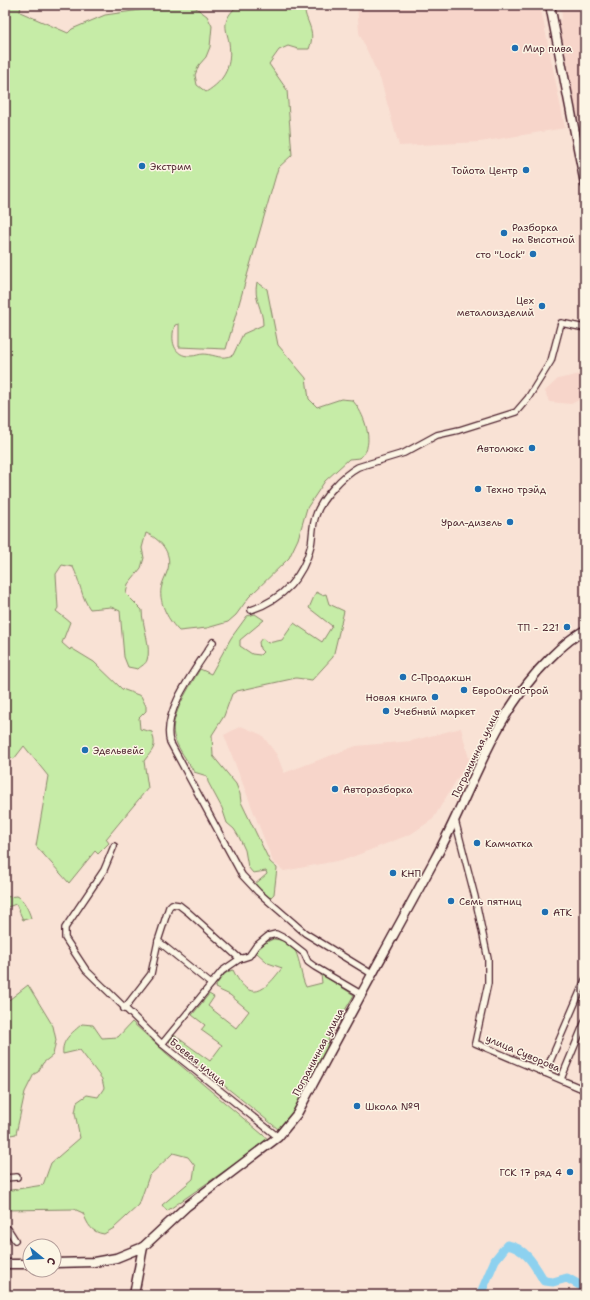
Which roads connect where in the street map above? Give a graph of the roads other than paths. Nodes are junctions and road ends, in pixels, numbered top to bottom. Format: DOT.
graph roads {
  1 [pos="550,5"];
  2 [pos="585,184"];
  3 [pos="585,328"];
  4 [pos="251,610"];
  5 [pos="585,630"];
  6 [pos="213,642"];
  7 [pos="455,820"];
  8 [pos="114,846"];
  9 [pos="158,941"];
  10 [pos="240,958"];
  11 [pos="372,974"];
  12 [pos="585,980"];
  13 [pos="212,984"];
  14 [pos="361,994"];
  15 [pos="124,1009"];
  16 [pos="585,1021"];
  17 [pos="162,1044"];
  18 [pos="545,1073"];
  19 [pos="561,1079"];
  20 [pos="585,1090"];
  21 [pos="278,1138"];
  22 [pos="17,1177"];
  23 [pos="5,1178"];
  24 [pos="5,1229"];
  25 [pos="15,1240"];
  26 [pos="143,1247"];
  27 [pos="62,1263"];
  28 [pos="5,1264"];
  29 [pos="22,1264"];
  30 [pos="134,1295"];
  1 -- 2 [label="street"];
  3 -- 4 [label="street"];
  5 -- 7 [label="street, Пограничная улица"];
  6 -- 11 [label="street"];
  7 -- 11 [label="street, Пограничная улица"];
  7 -- 18 [label="street, улица Суворова"];
  8 -- 15 [label="street"];
  9 -- 10 [label="street"];
  9 -- 13 [label="street"];
  9 -- 15 [label="street"];
  10 -- 13 [label="street, Боевая улица"];
  10 -- 14 [label="street, Боевая улица"];
  11 -- 14 [label="street, Пограничная улица"];
  12 -- 18 [label="street"];
  13 -- 17 [label="street, Боевая улица"];
  14 -- 21 [label="street, Пограничная улица"];
  15 -- 17 [label="street"];
  16 -- 19 [label="street"];
  17 -- 21 [label="street, Боевая улица"];
  18 -- 19 [label="street, улица Суворова"];
  19 -- 20 [label="street, улица Суворова"];
  21 -- 26 [label="street, Пограничная улица"];
  22 -- 23 [label="street"];
  24 -- 25 [label="street"];
  26 -- 27 [label="street"];
  26 -- 30 [label="street"];
  28 -- 29 [label="street"];
}
